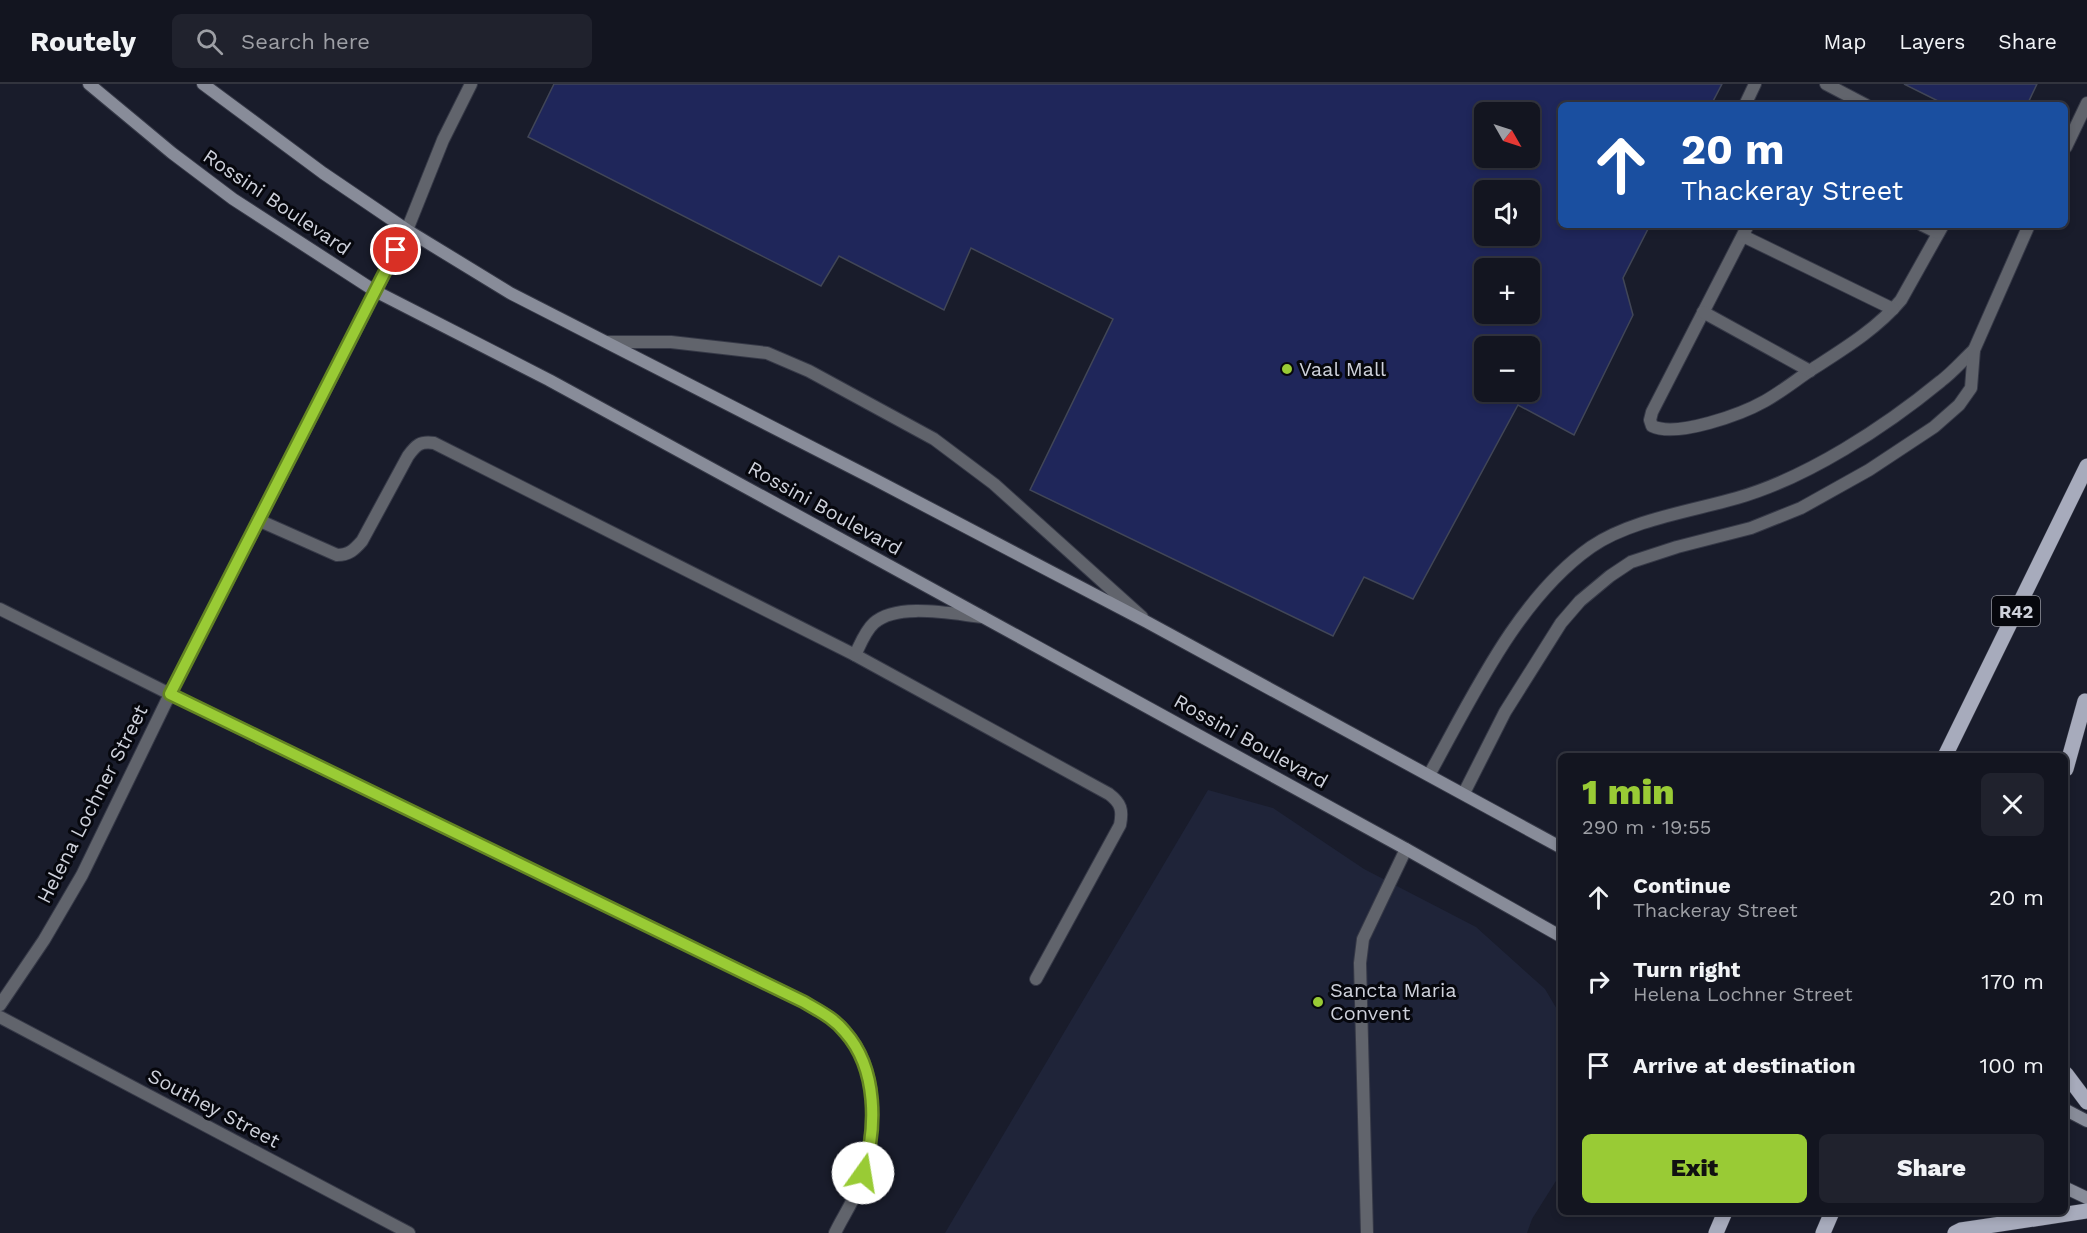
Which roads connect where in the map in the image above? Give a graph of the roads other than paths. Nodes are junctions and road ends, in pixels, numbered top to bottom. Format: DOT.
graph roads {
  1 [pos="89,84"];
  2 [pos="203,84"];
  3 [pos="471,84"];
  4 [pos="1755,84"];
  5 [pos="1826,84"];
  6 [pos="1746,102"];
  7 [pos="1860,102"];
  8 [pos="2087,103"];
  9 [pos="2068,143"];
  10 [pos="2028,228"];
  11 [pos="1940,229"];
  12 [pos="407,230"];
  13 [pos="1746,230"];
  14 [pos="375,291"];
  15 [pos="1893,309"];
  16 [pos="1703,312"];
  17 [pos="607,342"];
  18 [pos="1974,350"];
  19 [pos="1810,371"];
  20 [pos="2087,466"];
  21 [pos="258,520"];
  22 [pos="0,609"];
  23 [pos="984,617"];
  24 [pos="1148,622"];
  25 [pos="855,656"];
  26 [pos="170,694"];
  27 [pos="2086,700"];
  28 [pos="1946,753"];
  29 [pos="2060,753"];
  30 [pos="2068,762"];
  31 [pos="1429,775"];
  32 [pos="1464,793"];
  33 [pos="1558,846"];
  34 [pos="1406,849"];
  35 [pos="1558,935"];
  36 [pos="1036,979"];
  37 [pos="0,1005"];
  38 [pos="0,1017"];
  39 [pos="2068,1077"];
  40 [pos="2087,1102"];
  41 [pos="2068,1111"];
  42 [pos="2087,1121"];
  43 [pos="2068,1189"];
  44 [pos="2087,1198"];
  45 [pos="2087,1211"];
  46 [pos="2068,1214"];
  47 [pos="1832,1215"];
  48 [pos="2060,1215"];
  49 [pos="409,1233"];
  50 [pos="835,1233"];
  51 [pos="1367,1233"];
  52 [pos="1823,1233"];
  53 [pos="1954,1233"];
  1 -- 14 [label="street, Rossini Boulevard"];
  2 -- 12 [label="street"];
  3 -- 12 [label="street, Helena Lochner Street"];
  4 -- 6 [label="street"];
  5 -- 7 [label="street"];
  8 -- 9 [label="street"];
  10 -- 18 [label="street"];
  11 -- 15 [label="street"];
  12 -- 14 [label="street, Helena Lochner Street"];
  12 -- 17 [label="street"];
  13 -- 15 [label="street"];
  13 -- 16 [label="street"];
  14 -- 21 [label="street, Helena Lochner Street"];
  14 -- 23 [label="street, Rossini Boulevard"];
  15 -- 19 [label="street"];
  16 -- 19 [label="street"];
  16 -- 19 [label="street"];
  17 -- 24 [label="street"];
  17 -- 24 [label="street"];
  18 -- 31 [label="street"];
  18 -- 32 [label="street"];
  20 -- 28 [label="main road, R42"];
  21 -- 25 [label="street"];
  21 -- 26 [label="street, Helena Lochner Street"];
  22 -- 26 [label="street"];
  23 -- 25 [label="street"];
  23 -- 34 [label="street, Rossini Boulevard"];
  24 -- 31 [label="street"];
  25 -- 36 [label="street"];
  26 -- 37 [label="street, Helena Lochner Street"];
  26 -- 50 [label="street"];
  27 -- 29 [label="main road"];
  27 -- 30 [label="main road"];
  31 -- 32 [label="street"];
  32 -- 33 [label="street"];
  34 -- 35 [label="street, Rossini Boulevard"];
  34 -- 51 [label="street"];
  38 -- 49 [label="street, Southey Street"];
  39 -- 40 [label="main road"];
  41 -- 42 [label="street"];
  43 -- 44 [label="street"];
  45 -- 46 [label="main road"];
  47 -- 52 [label="main road"];
  48 -- 53 [label="main road"];
}
